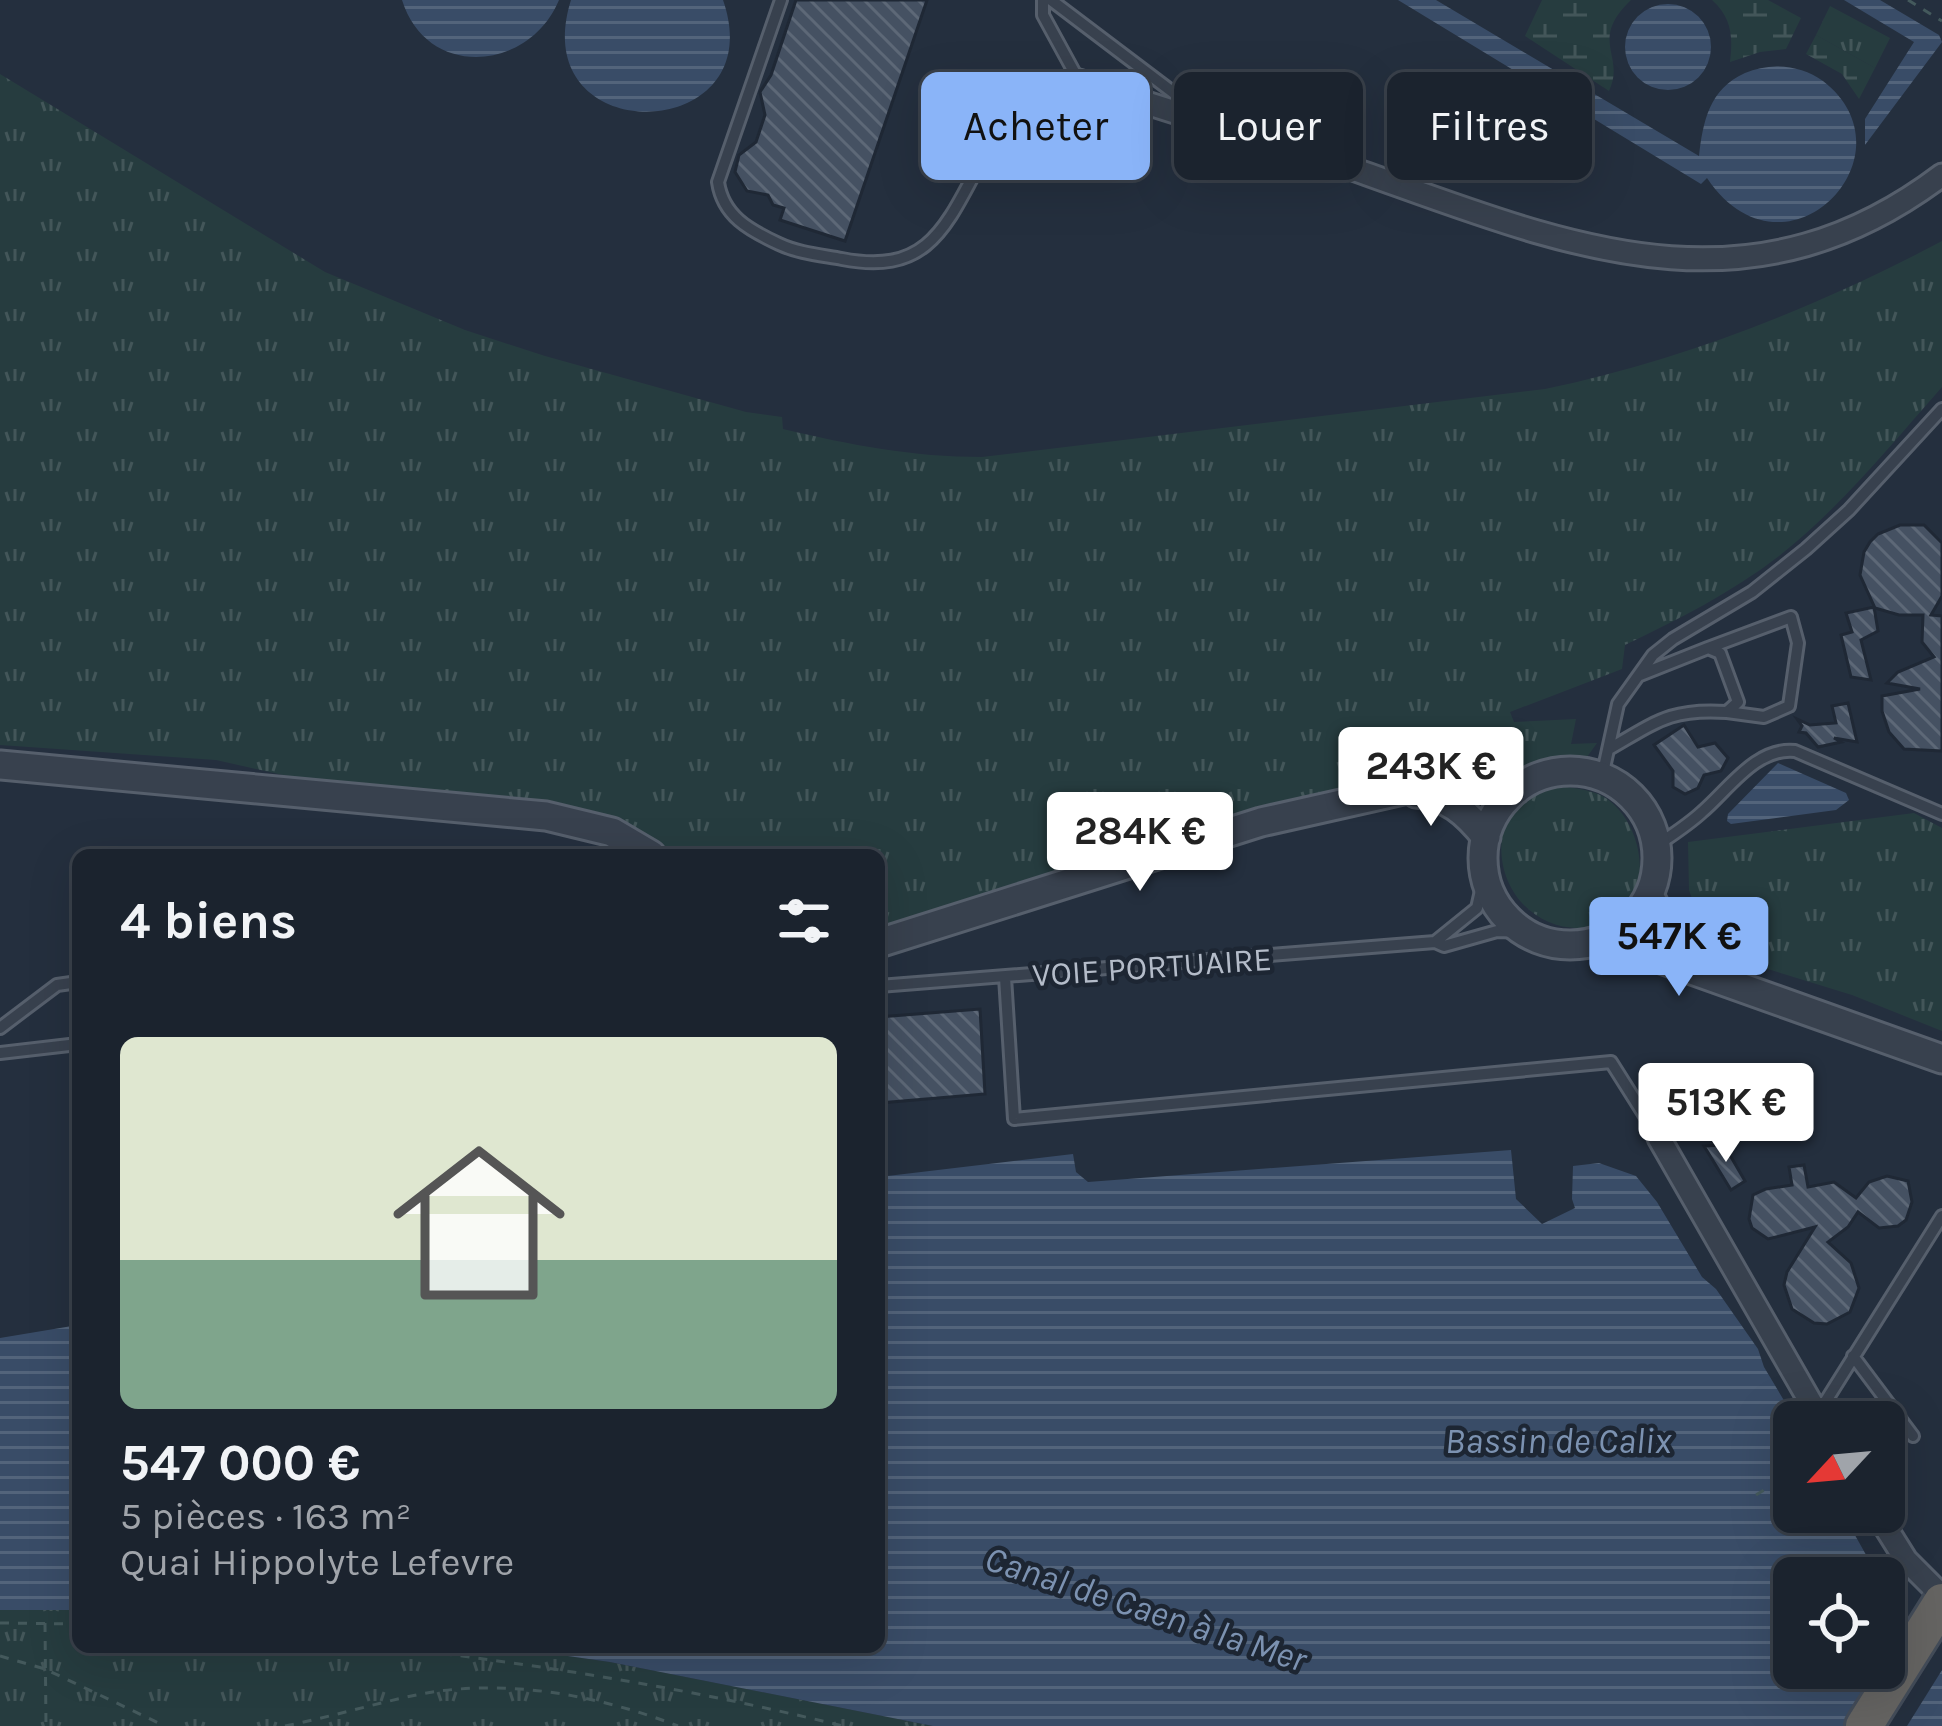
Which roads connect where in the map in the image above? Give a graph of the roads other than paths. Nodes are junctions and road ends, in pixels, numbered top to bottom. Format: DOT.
graph roads {
  1 [pos="781,0"];
  2 [pos="1047,0"];
  3 [pos="1073,72"];
  4 [pos="1174,94"];
  5 [pos="1363,175"];
  6 [pos="1942,175"];
  7 [pos="972,180"];
  8 [pos="1942,410"];
  9 [pos="1708,648"];
  10 [pos="1636,676"];
  11 [pos="1727,712"];
  12 [pos="1609,748"];
  13 [pos="0,765"];
  14 [pos="1602,777"];
  15 [pos="1516,790"];
  16 [pos="1394,791"];
  17 [pos="1942,814"];
  18 [pos="1486,837"];
  19 [pos="1656,847"];
  20 [pos="641,849"];
  21 [pos="1485,873"];
  22 [pos="1649,895"];
  23 [pos="1525,932"];
  24 [pos="885,942"];
  25 [pos="1594,942"];
  26 [pos="1430,943"];
  27 [pos="1005,977"];
  28 [pos="72,983"];
  29 [pos="885,986"];
  30 [pos="1776,997"];
  31 [pos="0,1028"];
  32 [pos="72,1045"];
  33 [pos="0,1053"];
  34 [pos="1942,1059"];
  35 [pos="1659,1138"];
  36 [pos="1942,1216"];
  37 [pos="1853,1356"];
  38 [pos="1810,1401"];
  39 [pos="1829,1401"];
  40 [pos="1913,1436"];
  41 [pos="1889,1533"];
  42 [pos="1942,1599"];
  43 [pos="1942,1649"];
  44 [pos="1864,1726"];
  45 [pos="1894,1726"];
  1 -- 7 [label="lane"];
  2 -- 3 [label="lane"];
  2 -- 4 [label="lane"];
  5 -- 6 [label="street"];
  8 -- 10 [label="lane"];
  9 -- 10 [label="lane"];
  9 -- 11 [label="lane"];
  9 -- 11 [label="lane"];
  10 -- 12 [label="lane"];
  11 -- 12 [label="lane"];
  12 -- 14 [label="lane"];
  13 -- 20 [label="street"];
  14 -- 15 [label="street"];
  14 -- 19 [label="street"];
  15 -- 16 [label="street"];
  15 -- 18 [label="street"];
  16 -- 18 [label="street"];
  16 -- 24 [label="street"];
  17 -- 19 [label="lane"];
  18 -- 21 [label="street"];
  19 -- 22 [label="street"];
  21 -- 23 [label="street"];
  21 -- 26 [label="lane"];
  22 -- 25 [label="street"];
  22 -- 30 [label="street"];
  23 -- 25 [label="street"];
  23 -- 26 [label="lane, VOIE PORTUAIRE"];
  25 -- 30 [label="street"];
  26 -- 27 [label="lane, VOIE PORTUAIRE"];
  27 -- 29 [label="lane, VOIE PORTUAIRE"];
  27 -- 35 [label="lane"];
  28 -- 31 [label="lane"];
  30 -- 34 [label="street"];
  32 -- 33 [label="lane"];
  35 -- 38 [label="street"];
  36 -- 37 [label="lane"];
  37 -- 39 [label="lane"];
  37 -- 40 [label="lane"];
  41 -- 42 [label="street"];
  42 -- 44 [label="highway"];
  43 -- 45 [label="highway"];
}
